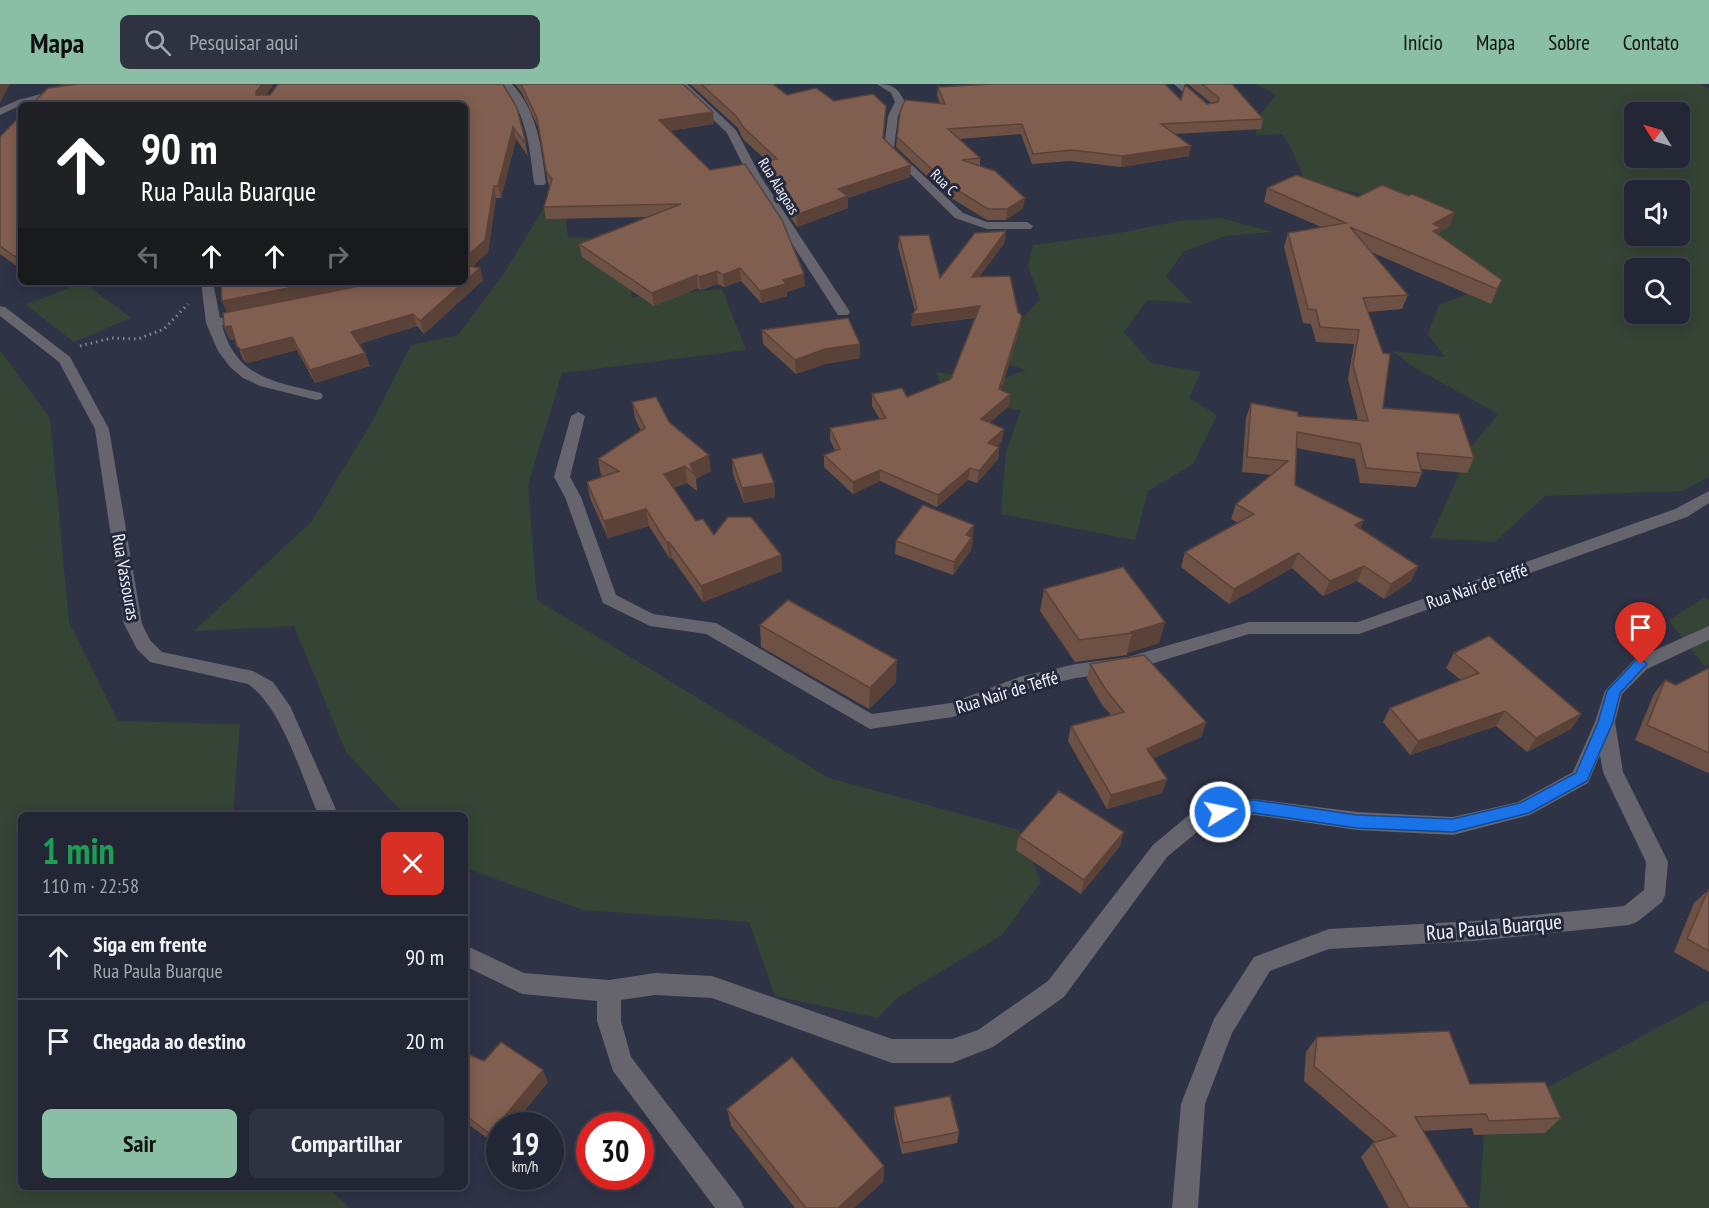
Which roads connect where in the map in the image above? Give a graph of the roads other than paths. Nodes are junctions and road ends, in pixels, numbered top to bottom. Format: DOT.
graph roads {
  1 [pos="507,84"];
  2 [pos="681,84"];
  3 [pos="882,84"];
  4 [pos="1179,84"];
  5 [pos="51,88"];
  6 [pos="72,90"];
  7 [pos="22,102"];
  8 [pos="18,104"];
  9 [pos="1210,110"];
  10 [pos="0,112"];
  11 [pos="540,183"];
  12 [pos="1027,226"];
  13 [pos="208,286"];
  14 [pos="0,310"];
  15 [pos="843,312"];
  16 [pos="257,315"];
  17 [pos="213,323"];
  18 [pos="316,396"];
  19 [pos="578,416"];
  20 [pos="1709,496"];
  21 [pos="1709,632"];
  22 [pos="1605,722"];
  23 [pos="327,812"];
  24 [pos="468,956"];
  25 [pos="609,991"];
  26 [pos="731,1208"];
  27 [pos="1185,1208"];
  1 -- 11 [label="street"];
  2 -- 15 [label="street, Rua Alagoas"];
  3 -- 12 [label="street, Rua C"];
  4 -- 9 [label="street"];
  5 -- 6 [label="street"];
  5 -- 7 [label="street"];
  8 -- 10 [label="street"];
  13 -- 17 [label="street"];
  14 -- 23 [label="street, Rua Vassouras"];
  16 -- 17 [label="street"];
  17 -- 18 [label="street"];
  19 -- 20 [label="street, Rua Nair de Teffé"];
  21 -- 22 [label="street, Rua Paula Buarque"];
  22 -- 25 [label="street"];
  22 -- 27 [label="street, Rua Paula Buarque"];
  24 -- 25 [label="street"];
  25 -- 26 [label="street"];
}
